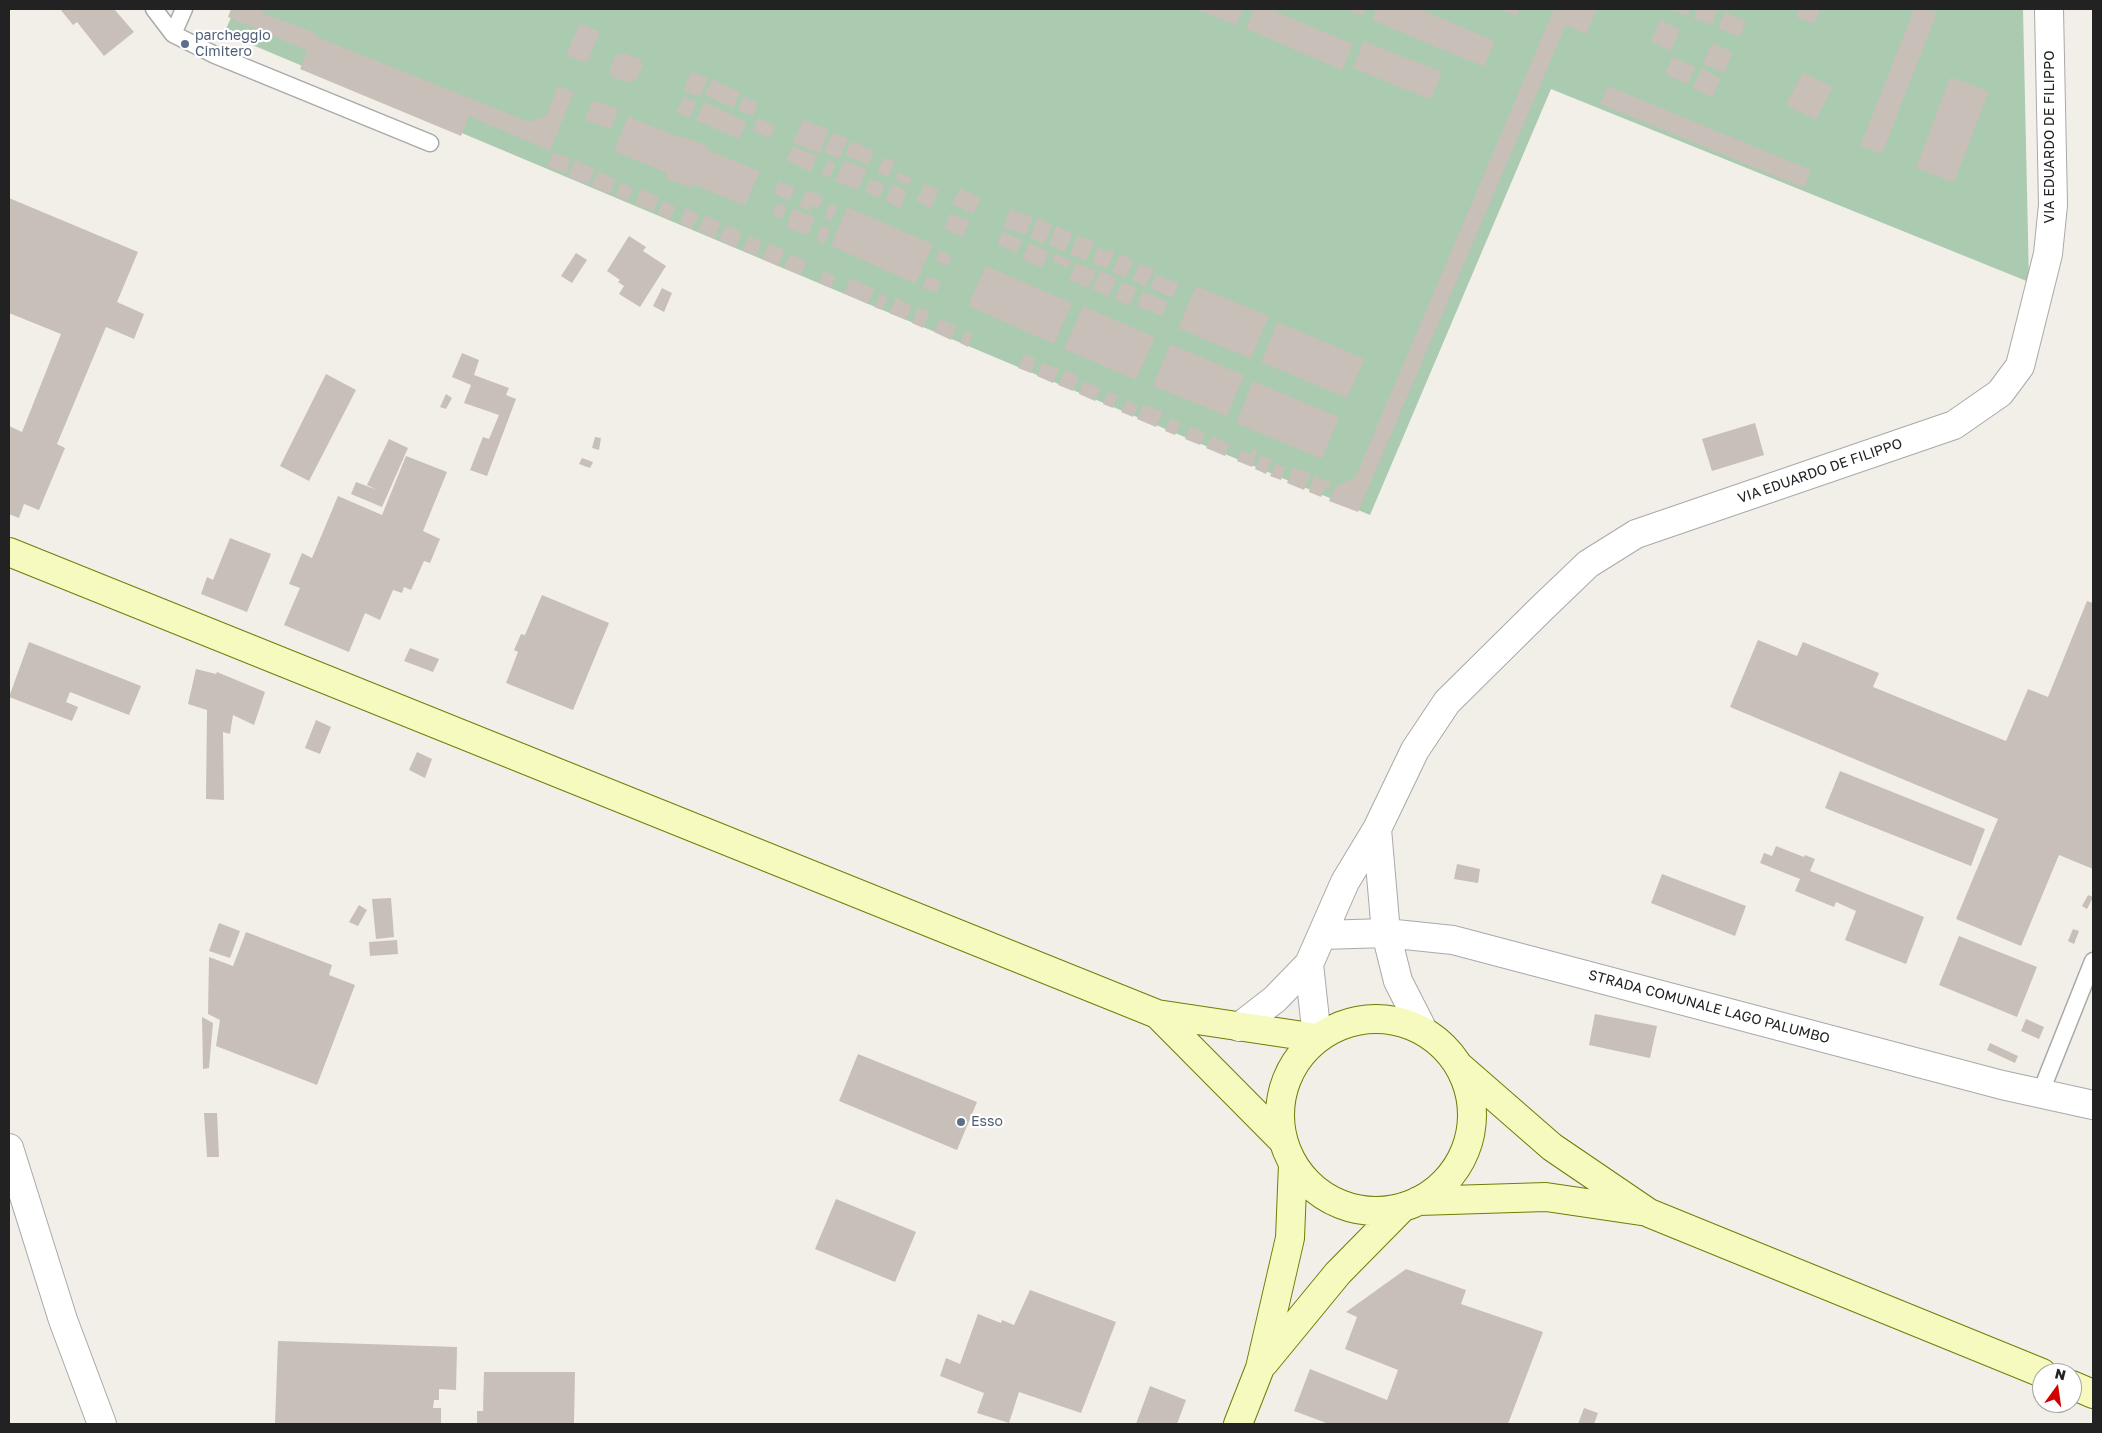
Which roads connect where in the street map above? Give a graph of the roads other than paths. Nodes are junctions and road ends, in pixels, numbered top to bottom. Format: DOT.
graph roads {
  1 [pos="154,9"];
  2 [pos="184,9"];
  3 [pos="2049,9"];
  4 [pos="173,34"];
  5 [pos="430,143"];
  6 [pos="10,559"];
  7 [pos="1377,829"];
  8 [pos="1386,933"];
  9 [pos="1322,935"];
  10 [pos="2093,961"];
  11 [pos="1308,964"];
  12 [pos="1157,1014"];
  13 [pos="1239,1027"];
  14 [pos="1423,1030"];
  15 [pos="1317,1038"];
  16 [pos="1458,1065"];
  17 [pos="2040,1094"];
  18 [pos="2093,1105"];
  19 [pos="9,1148"];
  20 [pos="1288,1152"];
  21 [pos="1410,1204"];
  22 [pos="1650,1213"];
  23 [pos="1260,1368"];
  24 [pos="2032,1369"];
  25 [pos="102,1424"];
  26 [pos="1238,1424"];
  1 -- 4 [label="lane"];
  2 -- 4 [label="lane"];
  3 -- 7 [label="street, VIA EDUARDO DE FILIPPO"];
  4 -- 5 [label="lane"];
  6 -- 12 [label="main road"];
  7 -- 8 [label="street"];
  7 -- 9 [label="street, VIA EDUARDO DE FILIPPO"];
  8 -- 9 [label="street, STRADA COMUNALE LAGO PALUMBO"];
  8 -- 14 [label="street"];
  8 -- 17 [label="street, STRADA COMUNALE LAGO PALUMBO"];
  9 -- 11 [label="street, VIA EDUARDO DE FILIPPO"];
  10 -- 17 [label="lane"];
  11 -- 13 [label="street, VIA EDUARDO DE FILIPPO"];
  11 -- 15 [label="street"];
  12 -- 13 [label="main road"];
  12 -- 20 [label="main road"];
  13 -- 15 [label="main road"];
  14 -- 15 [label="main road"];
  14 -- 16 [label="main road"];
  15 -- 20 [label="main road"];
  16 -- 21 [label="main road"];
  16 -- 22 [label="main road"];
  17 -- 18 [label="street, STRADA COMUNALE LAGO PALUMBO"];
  19 -- 25 [label="street"];
  20 -- 21 [label="main road"];
  20 -- 23 [label="main road"];
  21 -- 22 [label="main road"];
  21 -- 23 [label="main road"];
  22 -- 24 [label="main road"];
  23 -- 26 [label="main road"];
}
